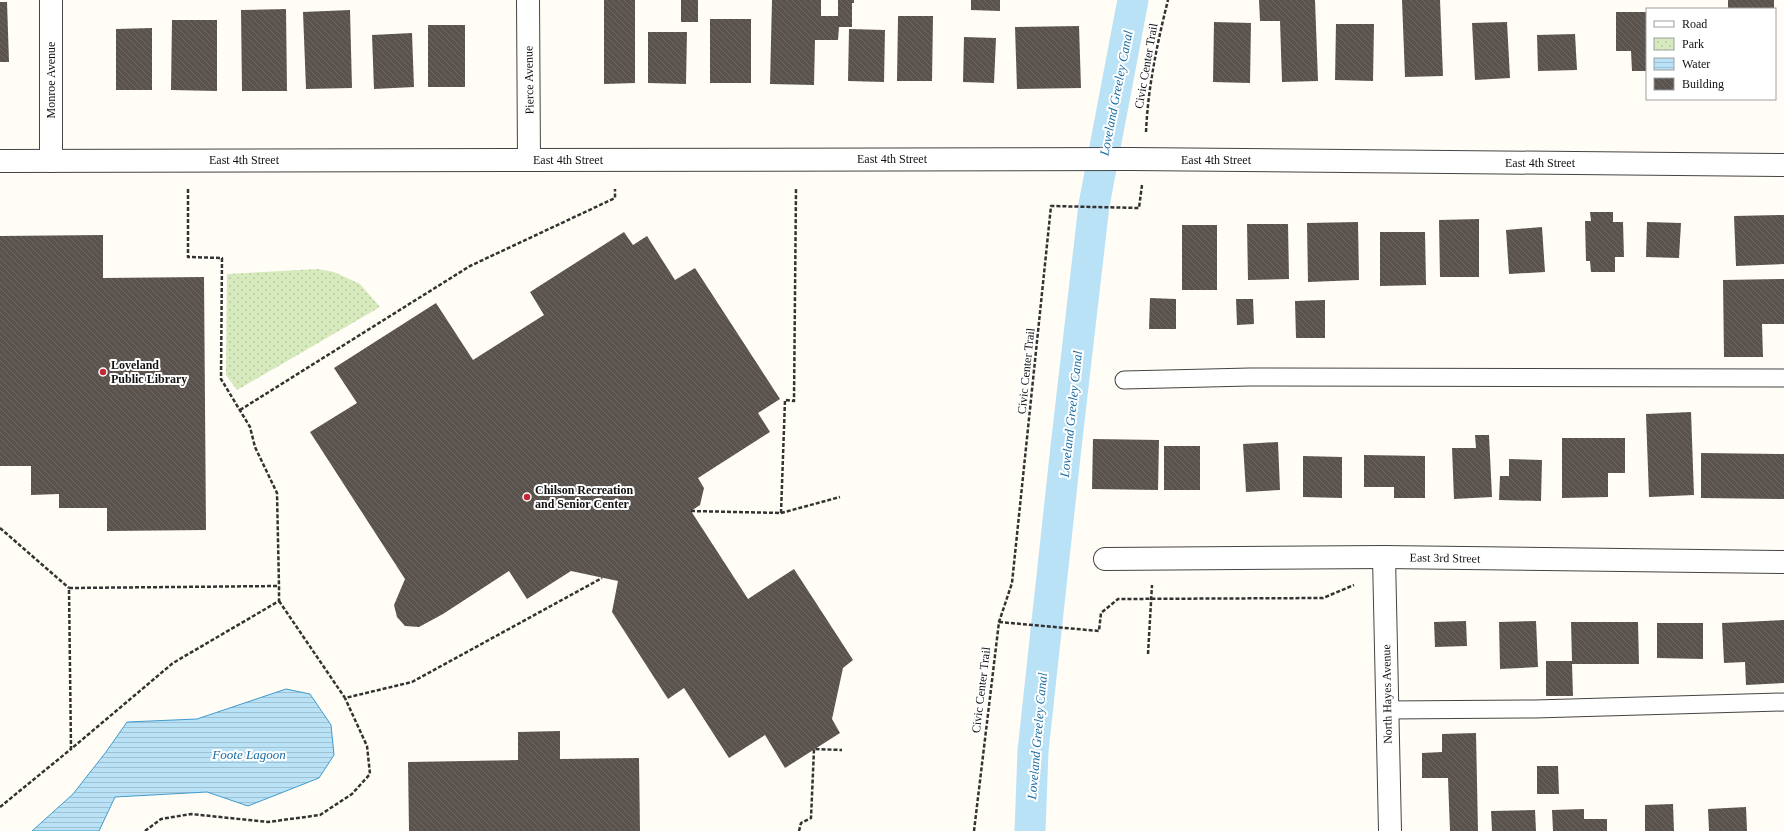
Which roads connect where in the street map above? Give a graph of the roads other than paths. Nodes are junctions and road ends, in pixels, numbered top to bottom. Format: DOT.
graph roads {
  1 [pos="52,0"];
  2 [pos="528,0"];
  3 [pos="529,160"];
  4 [pos="0,161"];
  5 [pos="51,161"];
  6 [pos="1784,165"];
  7 [pos="1784,378"];
  8 [pos="1124,380"];
  9 [pos="1384,557"];
  10 [pos="1105,559"];
  11 [pos="1784,562"];
  12 [pos="1784,702"];
  13 [pos="1387,710"];
  14 [pos="1390,831"];
  1 -- 5 [label="street, Monroe Avenue"];
  2 -- 3 [label="street, Pierce Avenue"];
  3 -- 5 [label="street, East 4th Street"];
  3 -- 6 [label="street, East 4th Street"];
  4 -- 5 [label="street, East 4th Street"];
  7 -- 8 [label="lane"];
  9 -- 10 [label="street, East 3rd Street"];
  9 -- 11 [label="street, East 3rd Street"];
  9 -- 13 [label="street, North Hayes Avenue"];
  12 -- 13 [label="lane"];
  13 -- 14 [label="street, North Hayes Avenue"];
}
